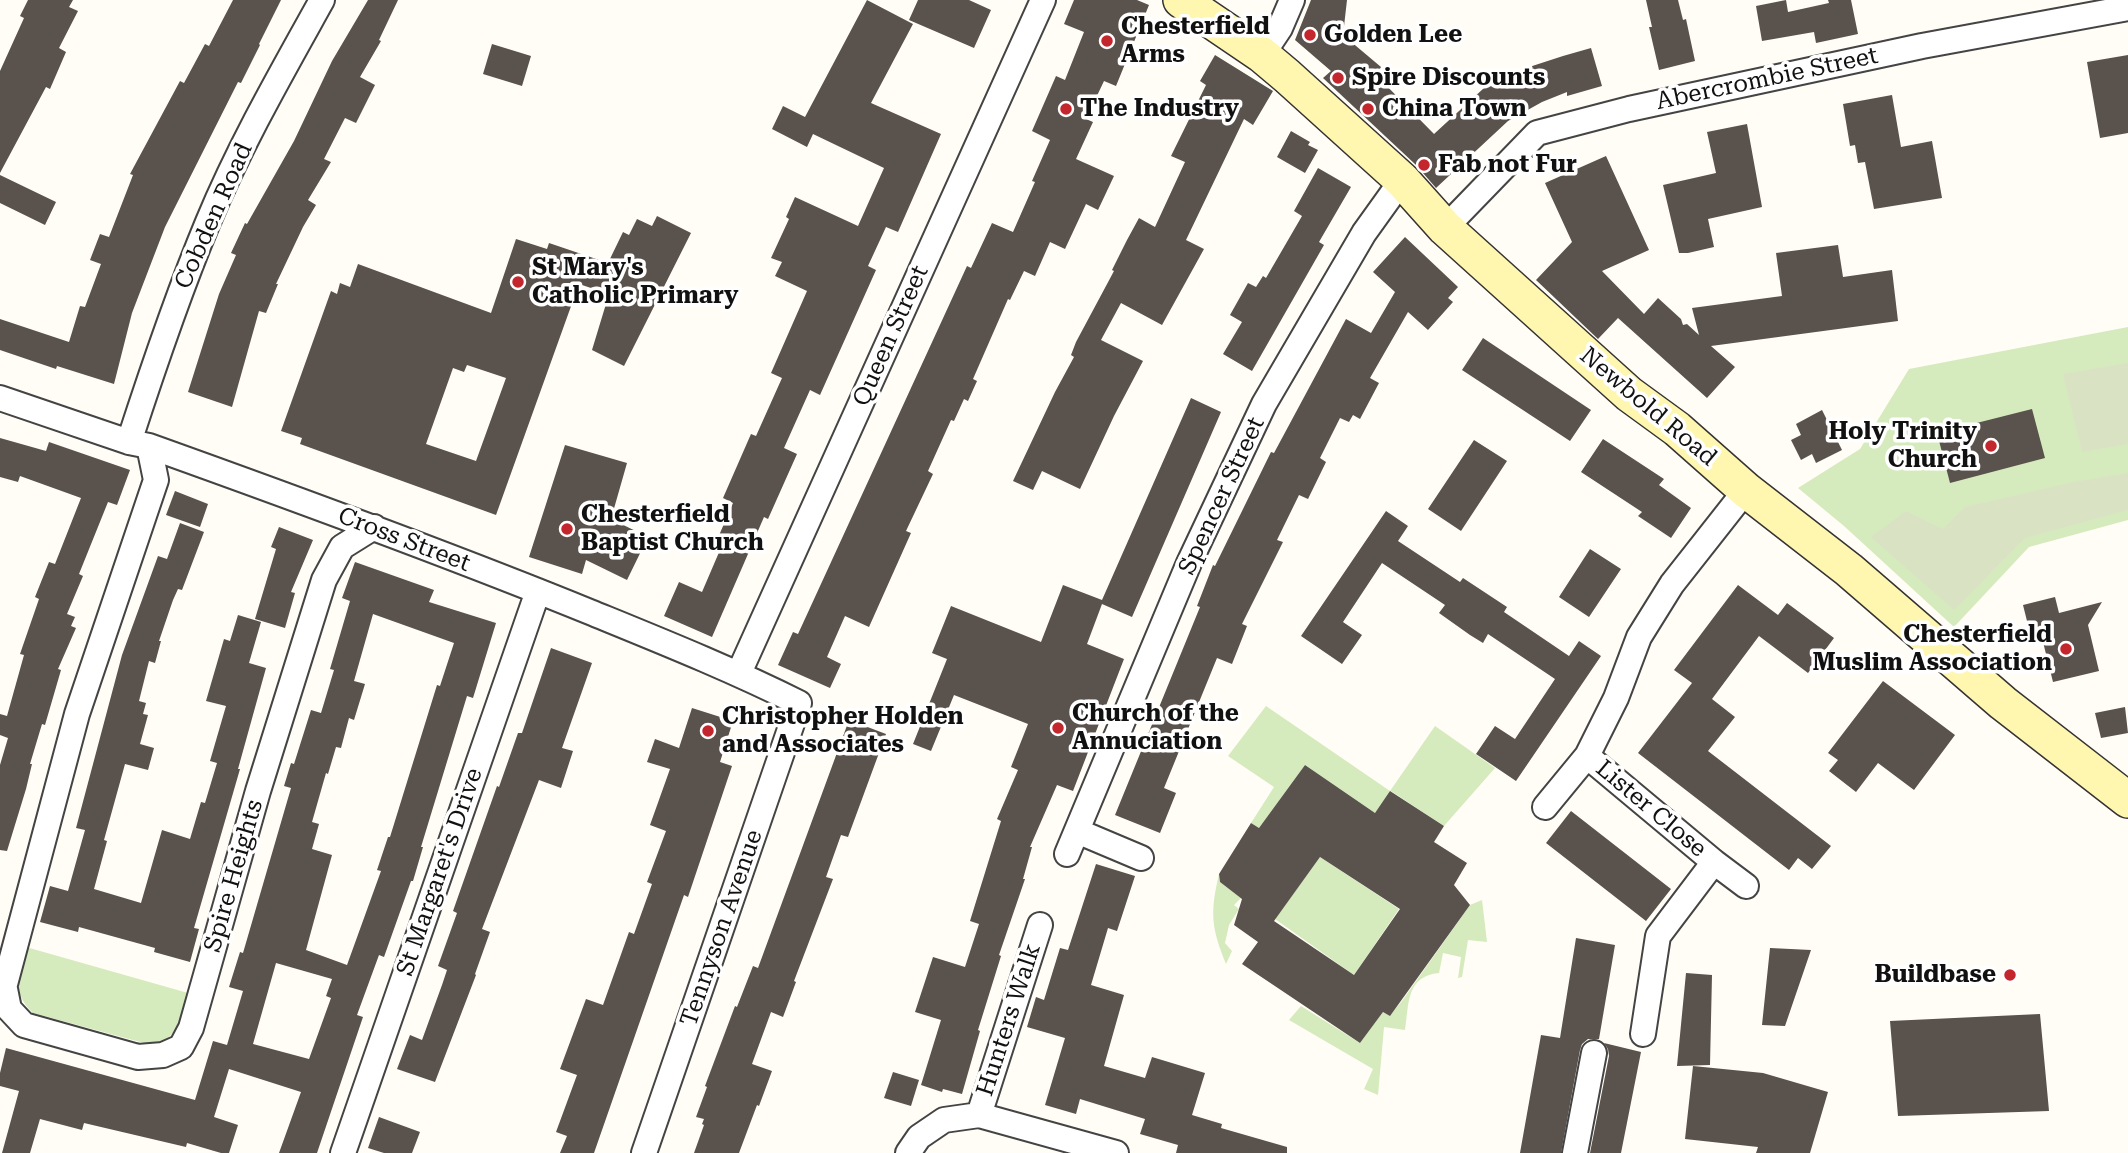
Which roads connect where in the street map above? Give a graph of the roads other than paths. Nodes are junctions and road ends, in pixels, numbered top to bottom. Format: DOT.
graph roads {
  1 [pos="322,0"];
  2 [pos="1043,0"];
  3 [pos="1181,0"];
  4 [pos="1292,0"];
  5 [pos="2128,8"];
  6 [pos="1262,55"];
  7 [pos="1402,180"];
  8 [pos="1445,228"];
  9 [pos="0,398"];
  10 [pos="139,444"];
  11 [pos="1746,490"];
  12 [pos="374,527"];
  13 [pos="538,591"];
  14 [pos="739,673"];
  15 [pos="799,703"];
  16 [pos="1587,756"];
  17 [pos="2128,800"];
  18 [pos="1545,807"];
  19 [pos="1077,831"];
  20 [pos="1067,854"];
  21 [pos="1141,858"];
  22 [pos="1714,862"];
  23 [pos="1746,886"];
  24 [pos="1040,925"];
  25 [pos="2,997"];
  26 [pos="1643,1034"];
  27 [pos="1594,1053"];
  28 [pos="979,1115"];
  29 [pos="343,1153"];
  30 [pos="644,1153"];
  31 [pos="908,1153"];
  32 [pos="1116,1153"];
  33 [pos="1575,1153"];
  1 -- 10 [label="street, Cobden Road"];
  2 -- 14 [label="street, Queen Street"];
  3 -- 6 [label="main road, Newbold Road"];
  4 -- 6 [label="street"];
  5 -- 8 [label="street, Abercrombie Street"];
  6 -- 7 [label="main road, Newbold Road"];
  7 -- 8 [label="main road, Newbold Road"];
  7 -- 19 [label="street, Spencer Street"];
  8 -- 11 [label="main road, Newbold Road"];
  9 -- 10 [label="street, Cross Street"];
  10 -- 12 [label="street, Cross Street"];
  10 -- 25 [label="street, Spire Heights"];
  11 -- 16 [label="street"];
  11 -- 17 [label="main road, Newbold Road"];
  12 -- 13 [label="street, Cross Street"];
  12 -- 25 [label="street, Spire Heights"];
  13 -- 14 [label="street, Cross Street"];
  13 -- 29 [label="street, St Margaret's Drive"];
  14 -- 15 [label="street, Cross Street"];
  15 -- 30 [label="street, Tennyson Avenue"];
  16 -- 18 [label="street"];
  16 -- 22 [label="street, Lister Close"];
  19 -- 20 [label="street, Spencer Street"];
  19 -- 21 [label="street"];
  22 -- 23 [label="street, Lister Close"];
  22 -- 26 [label="street, Lister Close"];
  24 -- 28 [label="street, Hunters Walk"];
  27 -- 33 [label="street"];
  28 -- 31 [label="street, Hunters Walk"];
  28 -- 32 [label="street, Hunters Walk"];
}
